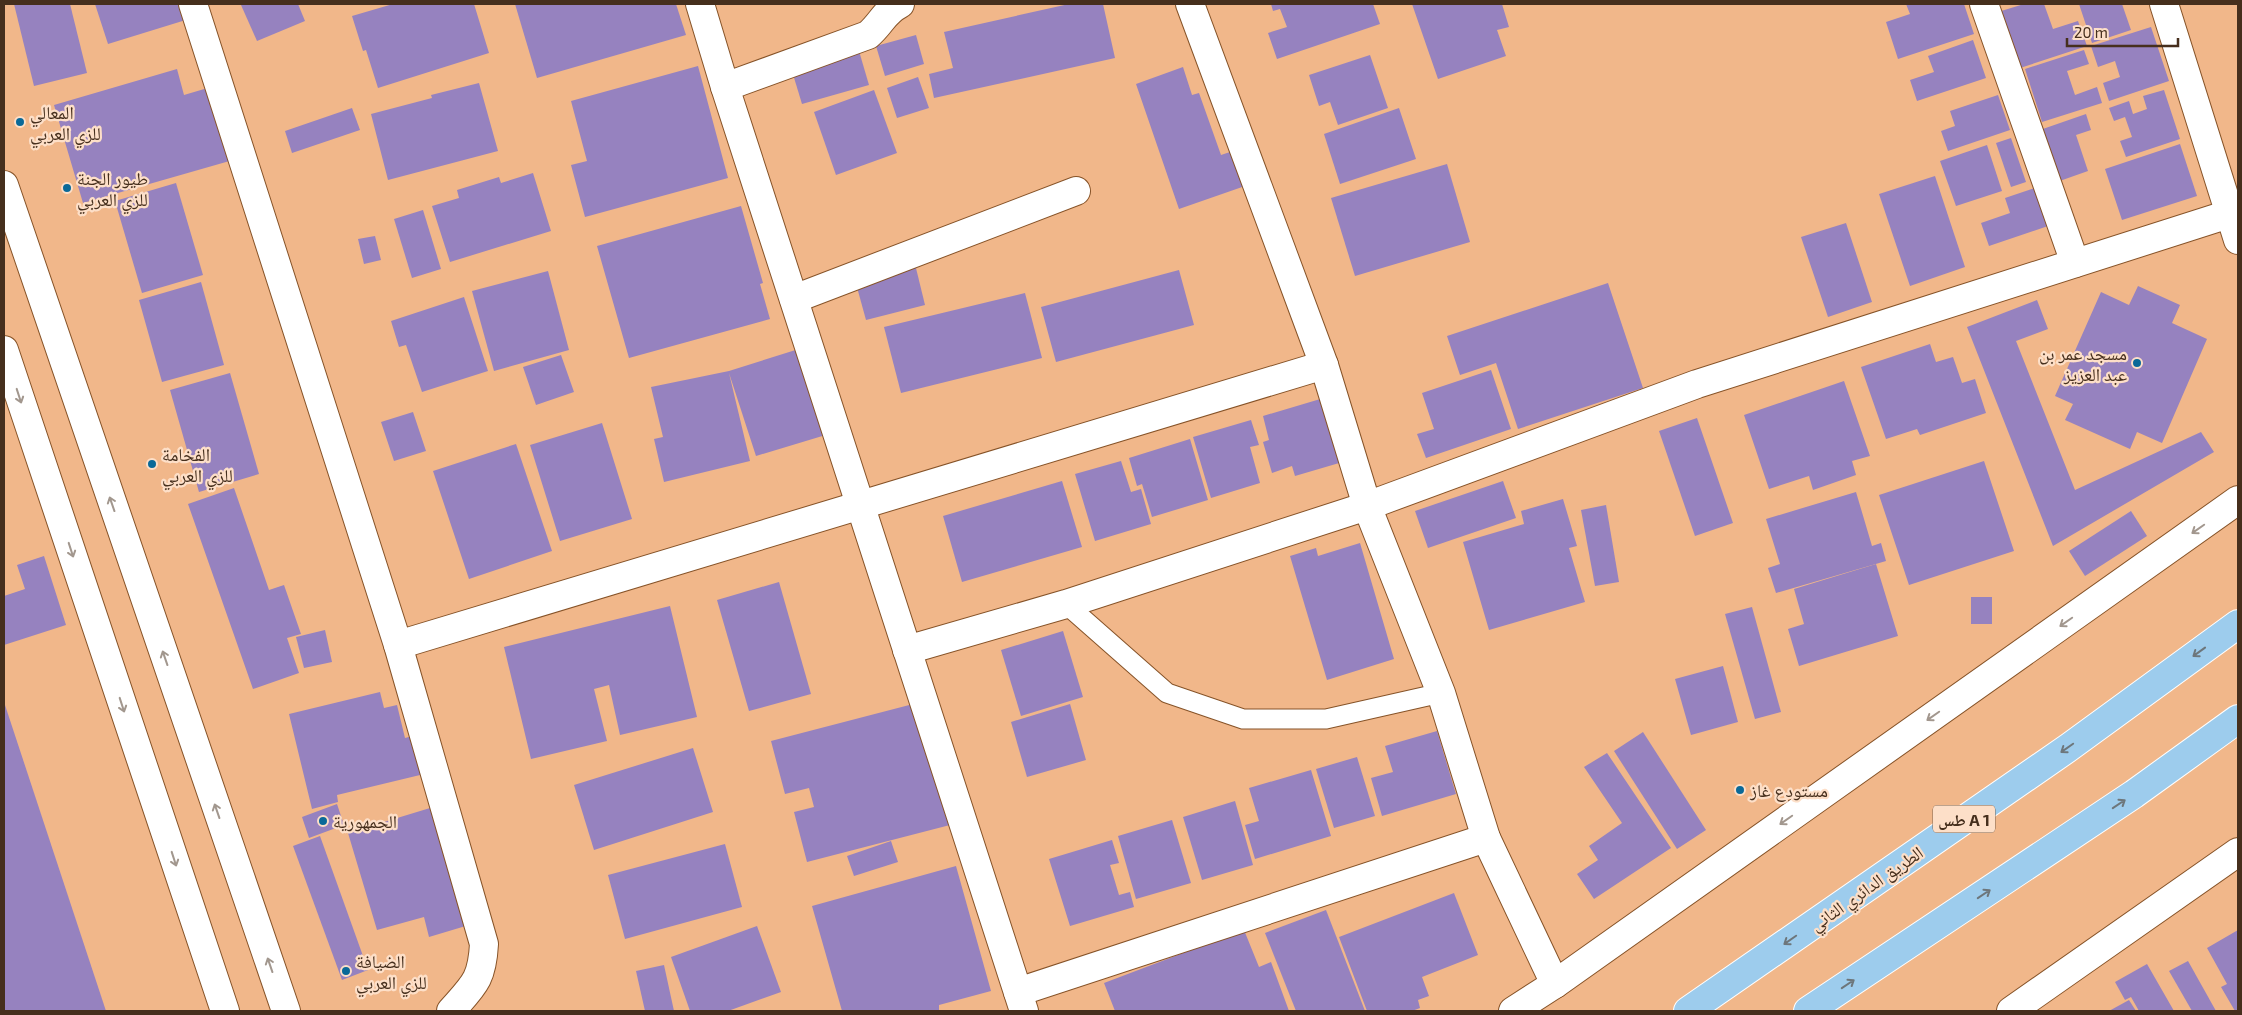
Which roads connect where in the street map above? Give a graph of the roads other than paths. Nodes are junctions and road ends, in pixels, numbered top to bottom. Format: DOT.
graph roads {
  1 [pos="193,4"];
  2 [pos="700,4"];
  3 [pos="900,4"];
  4 [pos="1190,4"];
  5 [pos="1984,4"];
  6 [pos="2164,4"];
  7 [pos="725,87"];
  8 [pos="4,185"];
  9 [pos="1076,191"];
  10 [pos="2229,214"];
  11 [pos="2238,240"];
  12 [pos="2075,263"];
  13 [pos="794,299"];
  14 [pos="4,350"];
  15 [pos="1324,365"];
  16 [pos="2238,500"];
  17 [pos="860,503"];
  18 [pos="1367,506"];
  19 [pos="1066,604"];
  20 [pos="2238,624"];
  21 [pos="398,645"];
  22 [pos="907,650"];
  23 [pos="1441,693"];
  24 [pos="2238,719"];
  25 [pos="1486,838"];
  26 [pos="2238,852"];
  27 [pos="1555,984"];
  28 [pos="1021,1002"];
  29 [pos="224,1011"];
  30 [pos="286,1011"];
  31 [pos="451,1011"];
  32 [pos="1513,1011"];
  33 [pos="1688,1011"];
  34 [pos="1808,1011"];
  35 [pos="2011,1011"];
  1 -- 21 [label="street"];
  2 -- 7 [label="street"];
  3 -- 7 [label="street"];
  4 -- 15 [label="street"];
  5 -- 12 [label="street"];
  6 -- 10 [label="street"];
  7 -- 13 [label="street"];
  30 -- 8 [label="street, one-way"];
  9 -- 13 [label="street"];
  10 -- 11 [label="street"];
  10 -- 12 [label="street"];
  12 -- 18 [label="street"];
  13 -- 17 [label="street"];
  14 -- 29 [label="street, one-way"];
  15 -- 17 [label="street"];
  15 -- 18 [label="street"];
  16 -- 27 [label="street, one-way"];
  17 -- 21 [label="street"];
  17 -- 22 [label="street"];
  18 -- 19 [label="street"];
  18 -- 23 [label="street"];
  19 -- 22 [label="street"];
  19 -- 23 [label="lane"];
  20 -- 33 [label="highway, الطريق الدائري الثاني / طس A 1, one-way"];
  21 -- 31 [label="street"];
  22 -- 28 [label="street"];
  23 -- 25 [label="street"];
  34 -- 24 [label="highway, one-way"];
  25 -- 27 [label="street"];
  25 -- 28 [label="street"];
  26 -- 35 [label="street"];
  27 -- 32 [label="street"];
}
